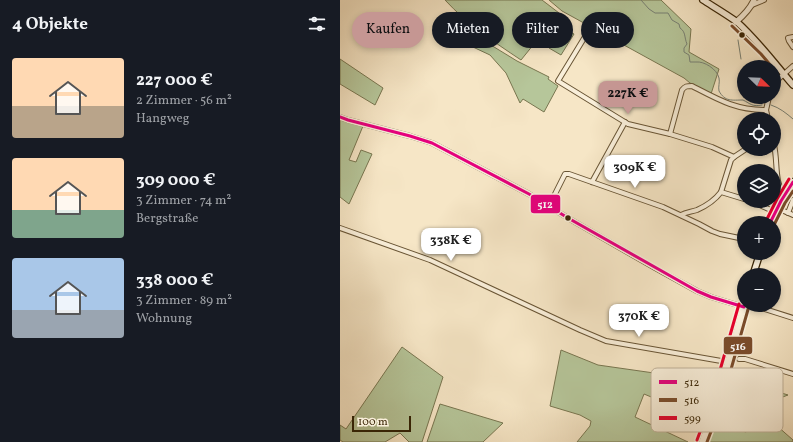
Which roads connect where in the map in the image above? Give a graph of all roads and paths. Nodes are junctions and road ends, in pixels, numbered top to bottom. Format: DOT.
graph roads {
  1 [pos="703,0"];
  2 [pos="764,0"];
  3 [pos="753,2"];
  4 [pos="736,22"];
  5 [pos="793,37"];
  6 [pos="581,43"];
  7 [pos="793,47"];
  8 [pos="793,66"];
  9 [pos="783,74"];
  10 [pos="793,85"];
  11 [pos="767,104"];
  12 [pos="766,110"];
  13 [pos="340,117"];
  14 [pos="625,122"];
  15 [pos="670,134"];
  16 [pos="737,155"];
  17 [pos="775,156"];
  18 [pos="734,157"];
  19 [pos="592,182"];
  20 [pos="793,182"];
  21 [pos="721,192"];
  22 [pos="784,196"];
  23 [pos="737,197"];
  24 [pos="793,200"];
  25 [pos="549,206"];
  26 [pos="770,208"];
  27 [pos="776,210"];
  28 [pos="791,214"];
  29 [pos="681,215"];
  30 [pos="773,216"];
  31 [pos="340,228"];
  32 [pos="737,238"];
  33 [pos="737,304"];
  34 [pos="742,312"];
  35 [pos="774,312"];
  36 [pos="793,318"];
  37 [pos="739,360"];
  38 [pos="727,362"];
  39 [pos="725,368"];
  40 [pos="774,368"];
  41 [pos="783,371"];
  42 [pos="793,374"];
  43 [pos="706,432"];
  44 [pos="702,442"];
  1 -- 4 [label="main road"];
  2 -- 3 [label="street"];
  3 -- 4 [label="street"];
  4 -- 9 [label="main road"];
  5 -- 7 [label="street"];
  6 -- 14 [label="street"];
  8 -- 9 [label="street"];
  9 -- 10 [label="main road"];
  11 -- 12 [label="street"];
  12 -- 15 [label="street"];
  13 -- 25 [label="street"];
  14 -- 15 [label="street"];
  14 -- 19 [label="street"];
  15 -- 18 [label="street"];
  16 -- 18 [label="street"];
  17 -- 22 [label="street"];
  18 -- 21 [label="street"];
  19 -- 25 [label="street"];
  19 -- 29 [label="street"];
  20 -- 22 [label="main road"];
  21 -- 23 [label="street"];
  21 -- 29 [label="street"];
  22 -- 27 [label="main road"];
  24 -- 28 [label="street"];
  25 -- 33 [label="street"];
  26 -- 27 [label="street"];
  27 -- 28 [label="street"];
  27 -- 30 [label="main road"];
  29 -- 32 [label="street"];
  31 -- 38 [label="street"];
  34 -- 38 [label="main road"];
  35 -- 36 [label="street"];
  37 -- 40 [label="street"];
  38 -- 39 [label="main road"];
  41 -- 42 [label="street"];
  43 -- 44 [label="main road"];
}
